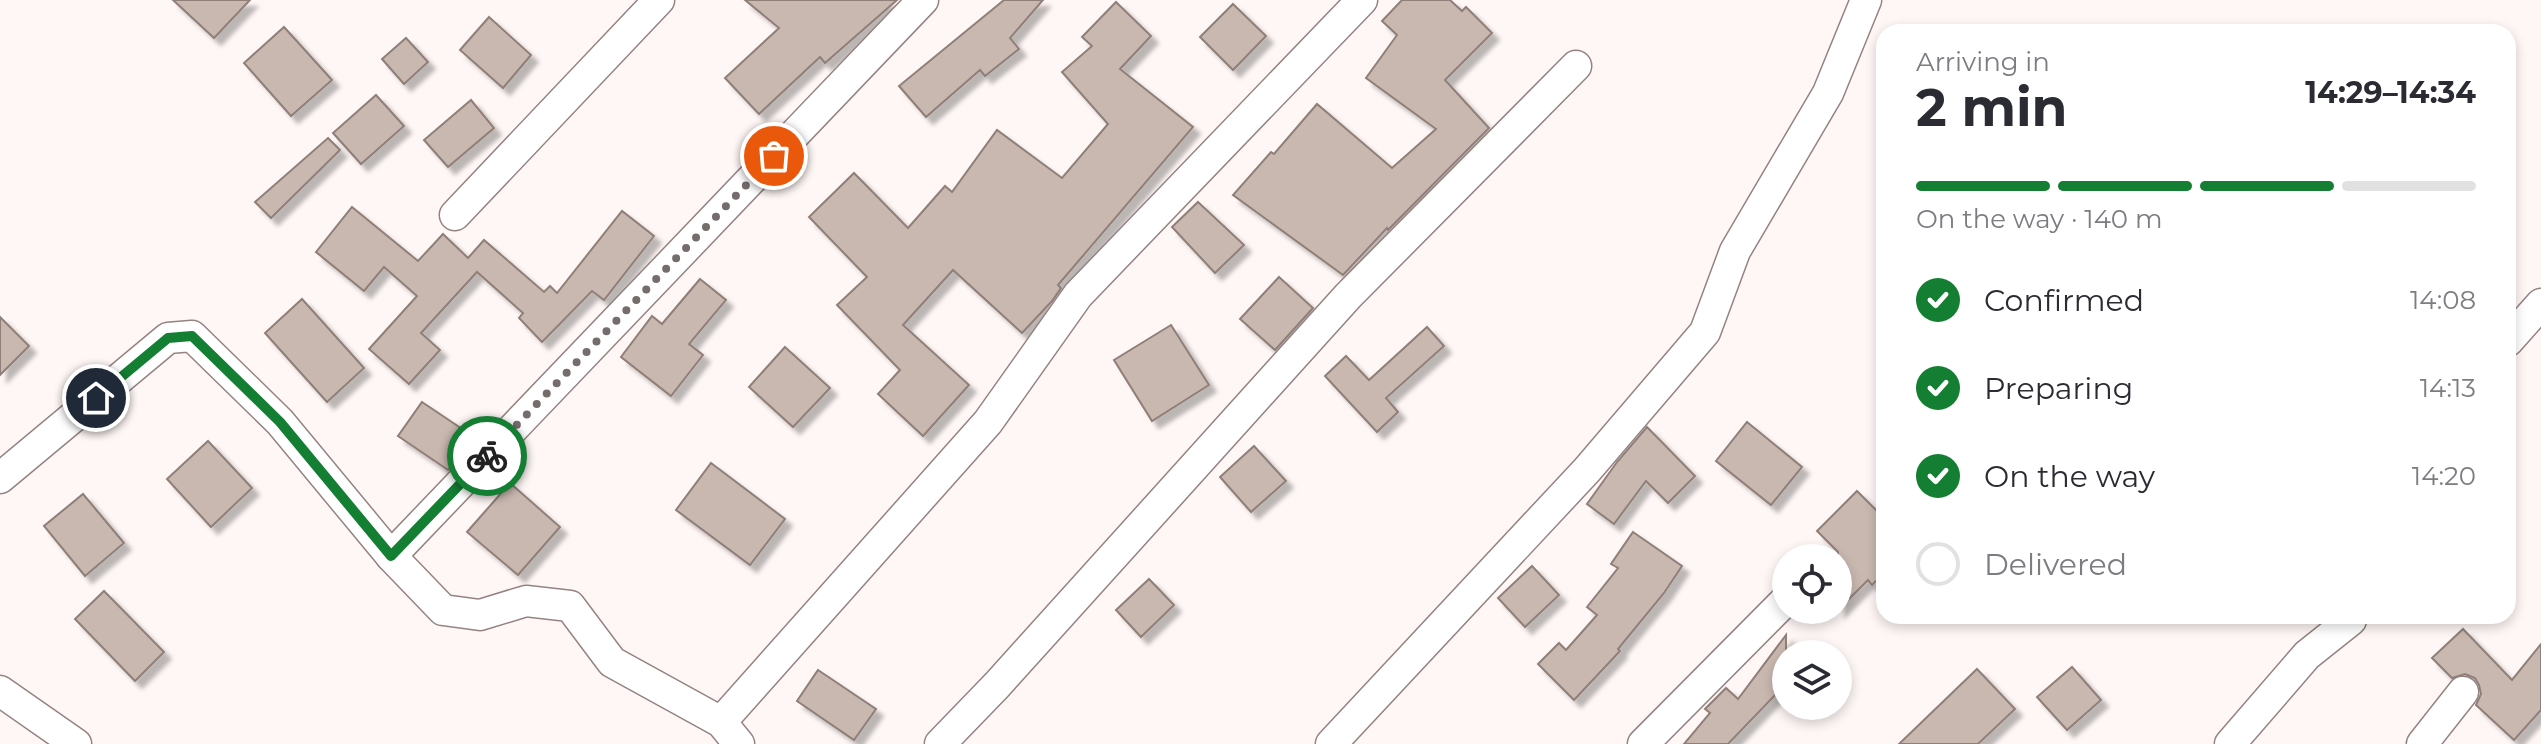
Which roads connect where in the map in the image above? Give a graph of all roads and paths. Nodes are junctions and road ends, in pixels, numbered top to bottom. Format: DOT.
graph roads {
  1 [pos="659,0"];
  2 [pos="923,0"];
  3 [pos="1362,0"];
  4 [pos="1866,0"];
  5 [pos="1576,66"];
  6 [pos="455,215"];
  7 [pos="2541,304"];
  8 [pos="2516,332"];
  9 [pos="0,478"];
  10 [pos="391,556"];
  11 [pos="1772,614"];
  12 [pos="2346,624"];
  13 [pos="0,691"];
  14 [pos="2463,692"];
  15 [pos="730,733"];
  16 [pos="76,744"];
  17 [pos="940,744"];
  18 [pos="1331,744"];
  19 [pos="1643,744"];
  20 [pos="2230,744"];
  21 [pos="2422,744"];
  1 -- 6 [label="street"];
  2 -- 10 [label="street"];
  3 -- 15 [label="street"];
  4 -- 18 [label="street"];
  5 -- 17 [label="street"];
  7 -- 8 [label="street"];
  9 -- 10 [label="street"];
  10 -- 15 [label="street"];
  11 -- 19 [label="street"];
  12 -- 20 [label="street"];
  13 -- 16 [label="street"];
  14 -- 21 [label="street"];
}
